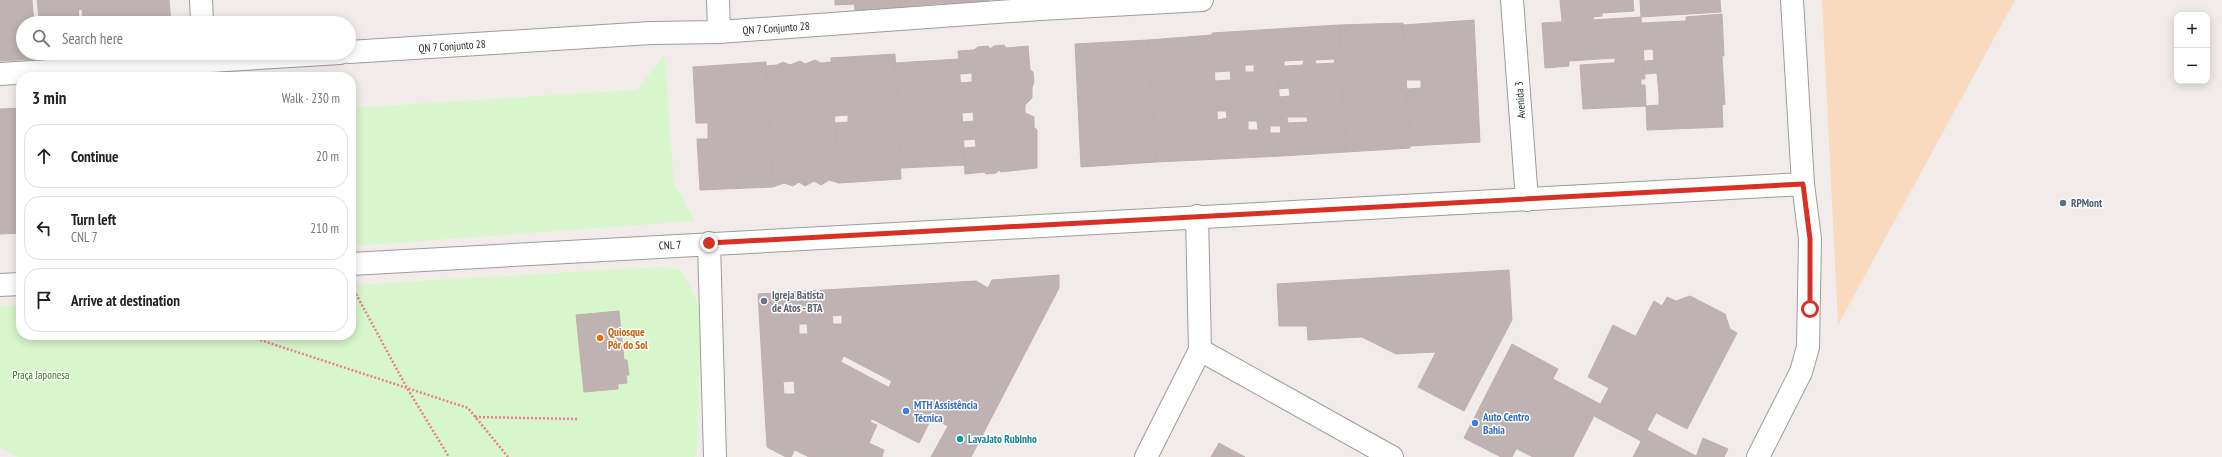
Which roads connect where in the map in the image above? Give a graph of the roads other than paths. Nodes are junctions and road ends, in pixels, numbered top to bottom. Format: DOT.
graph roads {
  1 [pos="200,0"];
  2 [pos="718,0"];
  3 [pos="1202,0"];
  4 [pos="1512,0"];
  5 [pos="1792,0"];
  6 [pos="201,16"];
  7 [pos="719,32"];
  8 [pos="356,52"];
  9 [pos="169,60"];
  10 [pos="24,72"];
  11 [pos="16,73"];
  12 [pos="0,74"];
  13 [pos="1803,184"];
  14 [pos="1527,200"];
  15 [pos="1197,216"];
  16 [pos="709,243"];
  17 [pos="356,264"];
  18 [pos="16,284"];
  19 [pos="0,285"];
  20 [pos="1200,350"];
  21 [pos="714,457"];
  22 [pos="1146,457"];
  23 [pos="1392,457"];
  24 [pos="1758,457"];
  1 -- 6 [label="street"];
  2 -- 7 [label="street"];
  3 -- 7 [label="street, QN 7 Conjunto 28"];
  4 -- 14 [label="street, Avenida 3"];
  5 -- 13 [label="street"];
  7 -- 8 [label="street, QN 7 Conjunto 28"];
  9 -- 10 [label="street"];
  11 -- 12 [label="street"];
  13 -- 14 [label="street, CNL 7"];
  13 -- 24 [label="street"];
  14 -- 15 [label="street, CNL 7"];
  15 -- 16 [label="street, CNL 7"];
  15 -- 20 [label="street"];
  16 -- 17 [label="street, CNL 7"];
  16 -- 21 [label="street"];
  18 -- 19 [label="street"];
  20 -- 22 [label="street"];
  20 -- 23 [label="street"];
}
